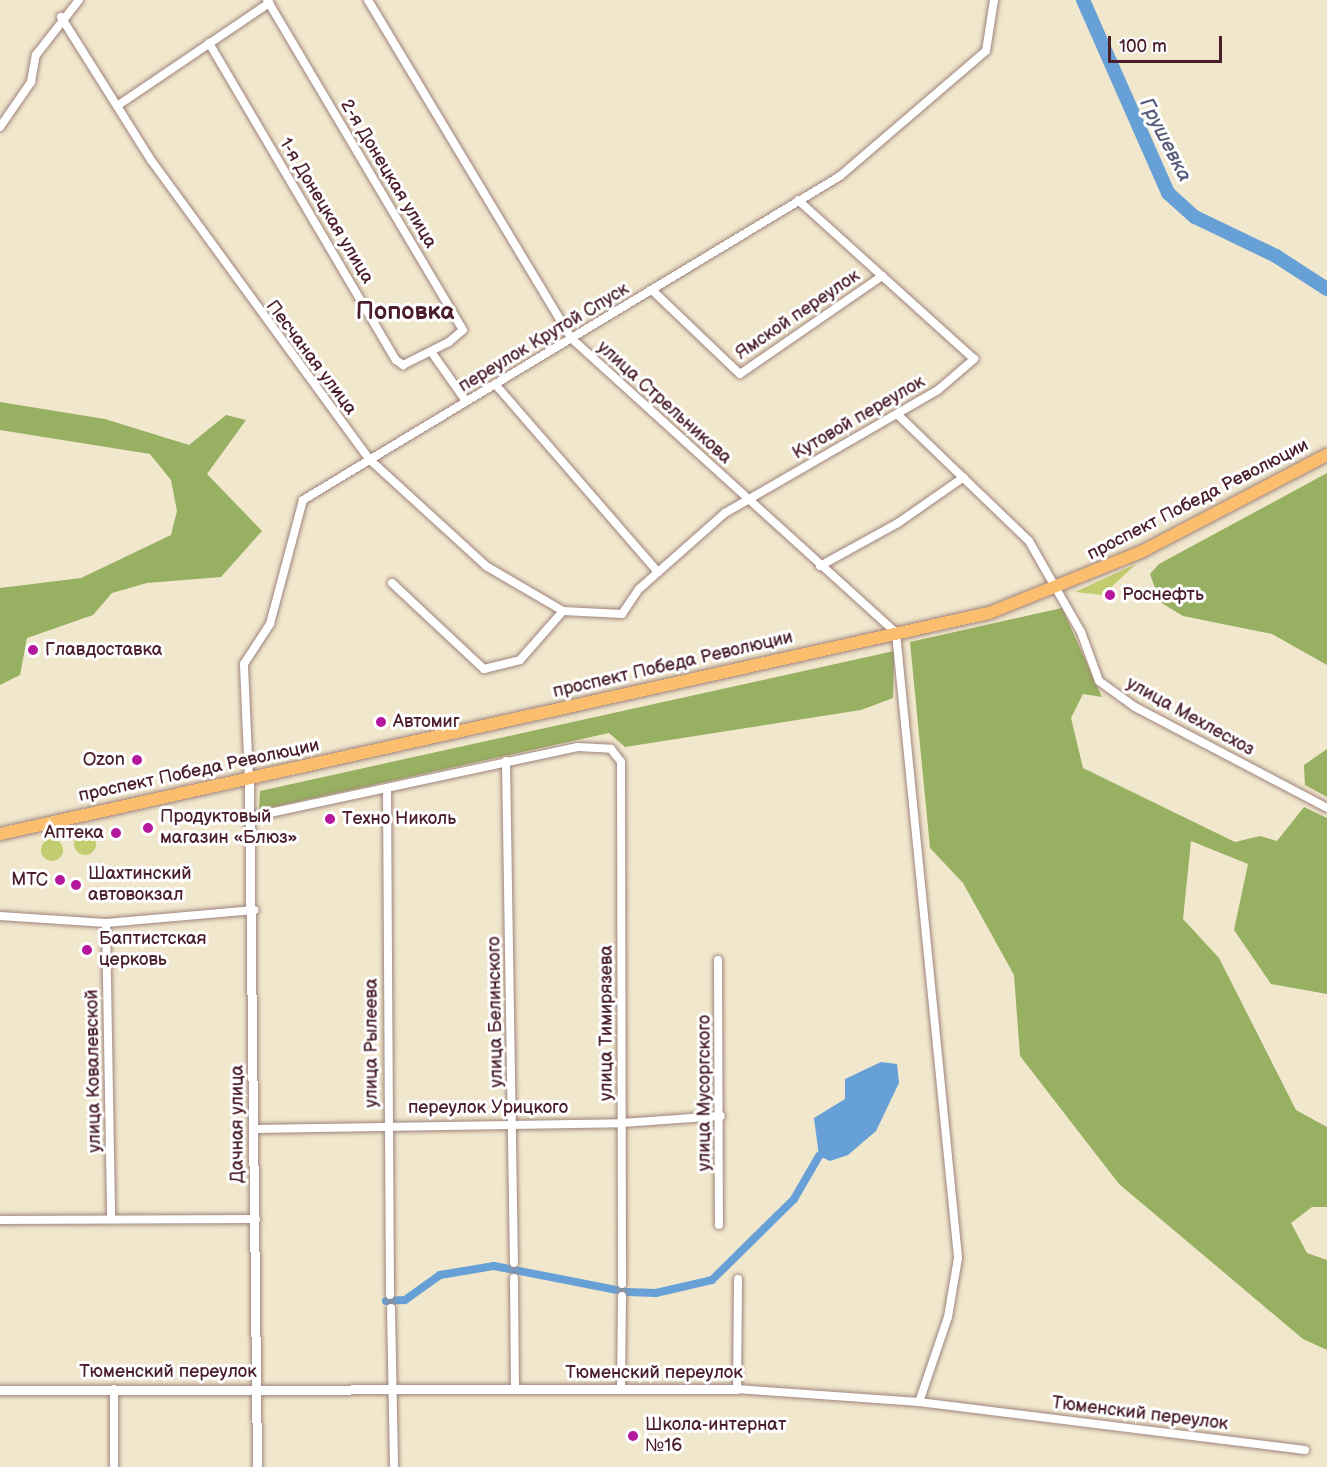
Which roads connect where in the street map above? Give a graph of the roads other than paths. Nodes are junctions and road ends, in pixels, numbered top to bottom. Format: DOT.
graph roads {
  1 [pos="79,0"];
  2 [pos="368,0"];
  3 [pos="994,0"];
  4 [pos="268,1"];
  5 [pos="61,17"];
  6 [pos="208,43"];
  7 [pos="117,106"];
  8 [pos="0,127"];
  9 [pos="798,200"];
  10 [pos="882,276"];
  11 [pos="653,291"];
  12 [pos="571,338"];
  13 [pos="432,352"];
  14 [pos="495,384"];
  15 [pos="466,401"];
  16 [pos="897,414"];
  17 [pos="1327,455"];
  18 [pos="369,459"];
  19 [pos="964,477"];
  20 [pos="746,498"];
  21 [pos="820,566"];
  22 [pos="658,572"];
  23 [pos="392,583"];
  24 [pos="1059,587"];
  25 [pos="563,611"];
  26 [pos="622,614"];
  27 [pos="896,633"];
  28 [pos="506,761"];
  29 [pos="249,780"];
  30 [pos="387,790"];
  31 [pos="1327,808"];
  32 [pos="251,817"];
  33 [pos="0,834"];
  34 [pos="254,910"];
  35 [pos="0,916"];
  36 [pos="106,923"];
  37 [pos="718,960"];
  38 [pos="722,1116"];
  39 [pos="513,1122"];
  40 [pos="622,1123"];
  41 [pos="387,1124"];
  42 [pos="254,1129"];
  43 [pos="111,1219"];
  44 [pos="256,1219"];
  45 [pos="0,1220"];
  46 [pos="719,1225"];
  47 [pos="514,1263"];
  48 [pos="514,1278"];
  49 [pos="738,1279"];
  50 [pos="622,1284"];
  51 [pos="390,1295"];
  52 [pos="622,1296"];
  53 [pos="391,1308"];
  54 [pos="256,1388"];
  55 [pos="114,1389"];
  56 [pos="515,1389"];
  57 [pos="737,1389"];
  58 [pos="0,1390"];
  59 [pos="394,1390"];
  60 [pos="621,1390"];
  61 [pos="919,1402"];
  62 [pos="1305,1450"];
  63 [pos="114,1467"];
  64 [pos="257,1467"];
  65 [pos="394,1467"];
  1 -- 5 [label="street"];
  2 -- 12 [label="street, улица Стрельникова"];
  3 -- 9 [label="street, переулок Крутой Спуск"];
  4 -- 6 [label="street"];
  4 -- 13 [label="street, 2-я Донецкая улица"];
  5 -- 7 [label="street, Песчаная улица"];
  5 -- 8 [label="street"];
  6 -- 7 [label="street"];
  6 -- 13 [label="street, 1-я Донецкая улица"];
  7 -- 18 [label="street, Песчаная улица"];
  9 -- 10 [label="street"];
  9 -- 11 [label="street, переулок Крутой Спуск"];
  10 -- 11 [label="street, Ямской переулок"];
  10 -- 16 [label="street, Кутовой переулок"];
  11 -- 12 [label="street, переулок Крутой Спуск"];
  12 -- 14 [label="street, переулок Крутой Спуск"];
  12 -- 20 [label="street, улица Стрельникова"];
  13 -- 15 [label="street"];
  14 -- 15 [label="street, переулок Крутой Спуск"];
  14 -- 22 [label="street"];
  15 -- 18 [label="street, переулок Крутой Спуск"];
  16 -- 19 [label="street, улица Мехлесхоз"];
  16 -- 20 [label="street, Кутовой переулок"];
  17 -- 24 [label="main road, проспект Победа Революции"];
  18 -- 25 [label="street, Песчаная улица"];
  18 -- 29 [label="street, переулок Крутой Спуск"];
  19 -- 21 [label="street"];
  19 -- 24 [label="street, улица Мехлесхоз"];
  20 -- 21 [label="street, улица Стрельникова"];
  20 -- 22 [label="street, Кутовой переулок"];
  21 -- 27 [label="street, улица Стрельникова"];
  22 -- 26 [label="street, Кутовой переулок"];
  23 -- 25 [label="street"];
  24 -- 27 [label="main road, проспект Победа Революции"];
  24 -- 31 [label="street, улица Мехлесхоз"];
  25 -- 26 [label="street, Песчаная улица"];
  27 -- 29 [label="main road, проспект Победа Революции"];
  27 -- 61 [label="street"];
  28 -- 30 [label="street"];
  28 -- 39 [label="street, улица Белинского"];
  28 -- 40 [label="street, улица Тимирязева"];
  29 -- 32 [label="street, Дачная улица"];
  29 -- 33 [label="main road, проспект Победа Революции"];
  30 -- 32 [label="street"];
  30 -- 41 [label="street, улица Рылеева"];
  32 -- 34 [label="street, Дачная улица"];
  34 -- 36 [label="street"];
  34 -- 42 [label="street, Дачная улица"];
  35 -- 36 [label="street"];
  36 -- 43 [label="street, улица Ковалевской"];
  37 -- 38 [label="street, улица Мусоргского"];
  38 -- 40 [label="street, переулок Урицкого"];
  38 -- 46 [label="street, улица Мусоргского"];
  39 -- 40 [label="street, переулок Урицкого"];
  39 -- 41 [label="street, переулок Урицкого"];
  39 -- 47 [label="street, улица Белинского"];
  40 -- 50 [label="street, улица Тимирязева"];
  41 -- 42 [label="street, переулок Урицкого"];
  41 -- 51 [label="street, улица Рылеева"];
  42 -- 44 [label="street, Дачная улица"];
  43 -- 44 [label="street"];
  43 -- 45 [label="street"];
  44 -- 54 [label="street, Дачная улица"];
  48 -- 56 [label="street"];
  49 -- 57 [label="street"];
  52 -- 60 [label="street"];
  53 -- 59 [label="street"];
  54 -- 55 [label="street, Тюменский переулок"];
  54 -- 59 [label="street, Тюменский переулок"];
  54 -- 64 [label="street, Дачная улица"];
  55 -- 58 [label="street, Тюменский переулок"];
  55 -- 63 [label="street"];
  56 -- 59 [label="street, Тюменский переулок"];
  56 -- 60 [label="street, Тюменский переулок"];
  57 -- 60 [label="street, Тюменский переулок"];
  57 -- 61 [label="street, Тюменский переулок"];
  59 -- 65 [label="street"];
  61 -- 62 [label="street, Тюменский переулок"];
}
